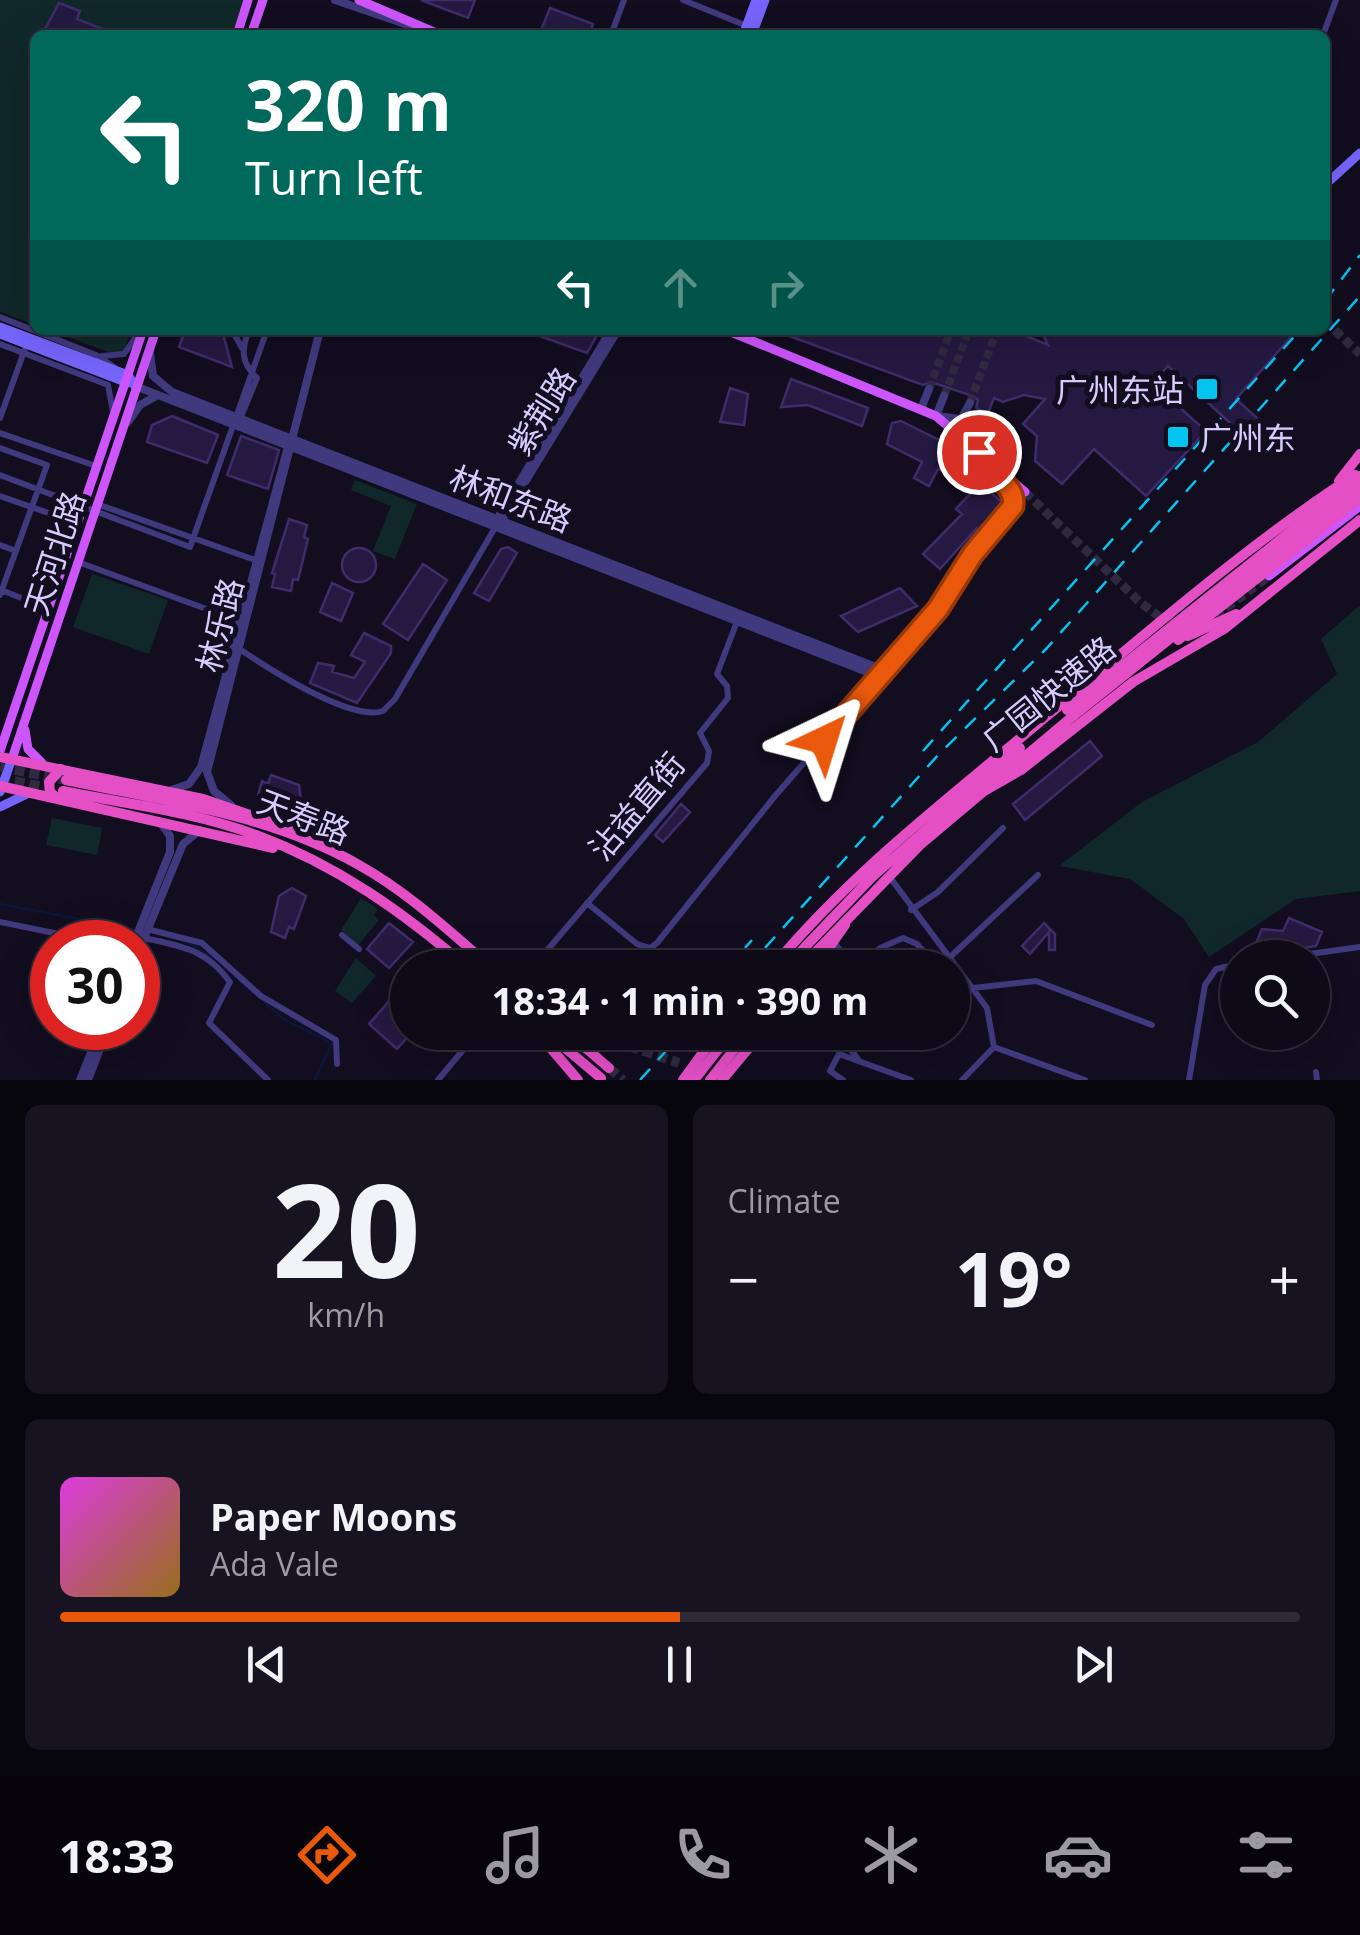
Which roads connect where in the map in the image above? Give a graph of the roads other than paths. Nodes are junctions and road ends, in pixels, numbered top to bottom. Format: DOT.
graph roads {
  1 [pos="248,0"];
  2 [pos="263,0"];
  3 [pos="335,0"];
  4 [pos="359,0"];
  5 [pos="624,0"];
  6 [pos="683,0"];
  7 [pos="756,0"];
  8 [pos="764,0"];
  9 [pos="1336,0"];
  10 [pos="239,30"];
  11 [pos="253,30"];
  12 [pos="425,30"];
  13 [pos="428,30"];
  14 [pos="613,30"];
  15 [pos="747,30"];
  16 [pos="749,30"];
  17 [pos="749,30"];
  18 [pos="1325,30"];
  19 [pos="1360,152"];
  20 [pos="1330,180"];
  21 [pos="0,317"];
  22 [pos="30,329"];
  23 [pos="0,330"];
  24 [pos="30,335"];
  25 [pos="45,335"];
  26 [pos="138,335"];
  27 [pos="141,335"];
  28 [pos="154,335"];
  29 [pos="235,335"];
  30 [pos="247,335"];
  31 [pos="265,335"];
  32 [pos="319,335"];
  33 [pos="607,335"];
  34 [pos="615,335"];
  35 [pos="738,335"];
  36 [pos="0,344"];
  37 [pos="151,346"];
  38 [pos="242,348"];
  39 [pos="96,355"];
  40 [pos="100,372"];
  41 [pos="129,381"];
  42 [pos="108,385"];
  43 [pos="929,389"];
  44 [pos="162,395"];
  45 [pos="944,396"];
  46 [pos="970,403"];
  47 [pos="921,409"];
  48 [pos="112,416"];
  49 [pos="936,416"];
  50 [pos="0,418"];
  51 [pos="240,419"];
  52 [pos="0,433"];
  53 [pos="111,438"];
  54 [pos="20,440"];
  55 [pos="290,444"];
  56 [pos="0,448"];
  57 [pos="979,452"];
  58 [pos="17,454"];
  59 [pos="1360,454"];
  60 [pos="96,466"];
  61 [pos="1360,474"];
  62 [pos="0,475"];
  63 [pos="1360,487"];
  64 [pos="1333,489"];
  65 [pos="1024,492"];
  66 [pos="1,498"];
  67 [pos="1360,498"];
  68 [pos="97,504"];
  69 [pos="1360,506"];
  70 [pos="32,507"];
  71 [pos="1360,520"];
  72 [pos="498,522"];
  73 [pos="77,523"];
  74 [pos="0,546"];
  75 [pos="16,551"];
  76 [pos="255,560"];
  77 [pos="78,562"];
  78 [pos="1269,576"];
  79 [pos="1,592"];
  80 [pos="1251,606"];
  81 [pos="49,608"];
  82 [pos="739,617"];
  83 [pos="239,622"];
  84 [pos="1154,629"];
  85 [pos="1178,640"];
  86 [pos="236,646"];
  87 [pos="1130,646"];
  88 [pos="883,674"];
  89 [pos="1133,682"];
  90 [pos="16,706"];
  91 [pos="28,713"];
  92 [pos="1070,713"];
  93 [pos="0,732"];
  94 [pos="4,756"];
  95 [pos="62,785"];
  96 [pos="1,788"];
  97 [pos="167,791"];
  98 [pos="30,793"];
  99 [pos="979,794"];
  100 [pos="0,807"];
  101 [pos="240,808"];
  102 [pos="934,809"];
  103 [pos="150,818"];
  104 [pos="1003,828"];
  105 [pos="204,829"];
  106 [pos="313,843"];
  107 [pos="303,856"];
  108 [pos="1038,875"];
  109 [pos="888,876"];
  110 [pos="872,877"];
  111 [pos="587,903"];
  112 [pos="856,907"];
  113 [pos="911,910"];
  114 [pos="146,920"];
  115 [pos="148,920"];
  116 [pos="0,922"];
  117 [pos="30,928"];
  118 [pos="452,933"];
  119 [pos="342,935"];
  120 [pos="160,937"];
  121 [pos="160,939"];
  122 [pos="833,942"];
  123 [pos="442,944"];
  124 [pos="1360,947"];
  125 [pos="359,949"];
  126 [pos="448,950"];
  127 [pos="471,950"];
  128 [pos="547,950"];
  129 [pos="788,950"];
  130 [pos="802,950"];
  131 [pos="817,950"];
  132 [pos="827,950"];
  133 [pos="841,950"];
  134 [pos="878,950"];
  135 [pos="922,950"];
  136 [pos="942,950"];
  137 [pos="955,950"];
  138 [pos="1330,951"];
  139 [pos="1220,968"];
  140 [pos="970,986"];
  141 [pos="972,988"];
  142 [pos="1152,1025"];
  143 [pos="994,1047"];
  144 [pos="93,1050"];
  145 [pos="98,1050"];
  146 [pos="463,1050"];
  147 [pos="552,1050"];
  148 [pos="568,1050"];
  149 [pos="588,1050"];
  150 [pos="702,1050"];
  151 [pos="703,1050"];
  152 [pos="704,1050"];
  153 [pos="718,1050"];
  154 [pos="734,1050"];
  155 [pos="746,1050"];
  156 [pos="852,1050"];
  157 [pos="860,1060"];
  158 [pos="679,1063"];
  159 [pos="338,1064"];
  160 [pos="608,1068"];
  161 [pos="601,1078"];
  162 [pos="728,1078"];
  163 [pos="84,1080"];
  164 [pos="268,1080"];
  165 [pos="438,1080"];
  166 [pos="578,1080"];
  167 [pos="683,1080"];
  168 [pos="694,1080"];
  169 [pos="710,1080"];
  170 [pos="843,1080"];
  171 [pos="911,1080"];
  172 [pos="962,1080"];
  173 [pos="1085,1080"];
  174 [pos="1189,1080"];
  1 -- 10 [label="main road"];
  2 -- 11 [label="main road"];
  3 -- 12 [label="street"];
  4 -- 13 [label="main road"];
  5 -- 14 [label="street"];
  6 -- 15 [label="street"];
  7 -- 16 [label="main road"];
  8 -- 17 [label="main road"];
  9 -- 18 [label="street"];
  19 -- 20 [label="main road"];
  21 -- 22 [label="street"];
  23 -- 40 [label="main road"];
  23 -- 41 [label="main road"];
  24 -- 50 [label="street"];
  25 -- 39 [label="street"];
  26 -- 39 [label="street"];
  27 -- 41 [label="main road, 天河北路"];
  28 -- 37 [label="main road, 天河北路"];
  29 -- 38 [label="street"];
  30 -- 38 [label="street"];
  31 -- 62 [label="street"];
  32 -- 55 [label="street, 林乐路"];
  33 -- 72 [label="street, 紫荆路"];
  34 -- 72 [label="street, 紫荆路"];
  35 -- 47 [label="main road"];
  36 -- 42 [label="street"];
  37 -- 41 [label="main road, 天河北路"];
  37 -- 51 [label="street, 林和东路"];
  38 -- 51 [label="street"];
  39 -- 41 [label="street"];
  40 -- 41 [label="main road"];
  40 -- 42 [label="street"];
  41 -- 44 [label="street, 林和东路"];
  41 -- 48 [label="main road, 天河北路"];
  41 -- 53 [label="main road, 天河北路"];
  42 -- 48 [label="street"];
  43 -- 47 [label="street"];
  44 -- 53 [label="street"];
  44 -- 55 [label="street, 林和东路"];
  45 -- 49 [label="street"];
  46 -- 49 [label="street"];
  47 -- 49 [label="main road"];
  48 -- 53 [label="main road, 天河北路"];
  49 -- 57 [label="main road"];
  51 -- 55 [label="street, 林和东路"];
  52 -- 54 [label="street"];
  53 -- 60 [label="main road, 天河北路"];
  53 -- 68 [label="main road, 天河北路"];
  54 -- 58 [label="street"];
  54 -- 60 [label="street"];
  55 -- 72 [label="street, 林和东路"];
  55 -- 76 [label="street, 林乐路"];
  55 -- 86 [label="street, 林乐路"];
  56 -- 58 [label="street"];
  57 -- 65 [label="main road"];
  57 -- 88 [label="street"];
  58 -- 70 [label="street"];
  59 -- 64 [label="highway"];
  60 -- 73 [label="main road, 天河北路"];
  61 -- 64 [label="highway"];
  61 -- 92 [label="highway, 广园快速路, bridge"];
  63 -- 92 [label="highway, 广园快速路, bridge"];
  64 -- 84 [label="highway"];
  66 -- 70 [label="street"];
  67 -- 85 [label="highway"];
  68 -- 76 [label="street"];
  68 -- 77 [label="main road, 天河北路"];
  69 -- 78 [label="main road"];
  70 -- 73 [label="street"];
  70 -- 75 [label="street"];
  71 -- 80 [label="highway"];
  72 -- 82 [label="street, 林和东路"];
  72 -- 86 [label="street"];
  73 -- 81 [label="main road, 天河北路"];
  74 -- 75 [label="street"];
  75 -- 79 [label="street"];
  76 -- 83 [label="street, 林乐路"];
  77 -- 83 [label="street"];
  77 -- 91 [label="main road, 天河北路"];
  79 -- 81 [label="street"];
  80 -- 85 [label="highway"];
  80 -- 89 [label="highway"];
  81 -- 90 [label="main road, 天河北路"];
  82 -- 88 [label="street, 林和东路"];
  82 -- 111 [label="street, 沾益直街"];
  83 -- 86 [label="street, 林乐路"];
  84 -- 85 [label="highway"];
  84 -- 87 [label="highway"];
  86 -- 97 [label="street, 林乐路"];
  86 -- 101 [label="street, 林乐路"];
  87 -- 89 [label="highway"];
  87 -- 102 [label="highway"];
  88 -- 111 [label="street"];
  89 -- 99 [label="highway"];
  90 -- 93 [label="main road"];
  90 -- 94 [label="main road, 天河北路"];
  91 -- 94 [label="main road, 天河北路"];
  91 -- 95 [label="main road"];
  92 -- 99 [label="highway, 广园快速路"];
  92 -- 110 [label="highway, 广园快速路"];
  94 -- 95 [label="highway"];
  94 -- 96 [label="main road, 天河北路"];
  95 -- 97 [label="highway"];
  95 -- 98 [label="highway"];
  95 -- 103 [label="highway"];
  95 -- 106 [label="highway, 天寿路"];
  95 -- 107 [label="highway, 天寿路"];
  96 -- 98 [label="highway"];
  97 -- 101 [label="highway"];
  98 -- 100 [label="main road"];
  99 -- 109 [label="highway, 广园快速路"];
  101 -- 106 [label="highway"];
  102 -- 110 [label="highway"];
  102 -- 129 [label="highway"];
  103 -- 105 [label="highway"];
  103 -- 114 [label="street"];
  104 -- 113 [label="street"];
  105 -- 107 [label="highway"];
  105 -- 115 [label="street"];
  106 -- 118 [label="highway, 天寿路"];
  107 -- 123 [label="highway, 天寿路"];
  108 -- 137 [label="street"];
  109 -- 112 [label="highway, 广园快速路"];
  109 -- 113 [label="street"];
  110 -- 130 [label="highway, 广园快速路"];
  111 -- 128 [label="street, 沾益直街"];
  112 -- 122 [label="highway"];
  112 -- 131 [label="highway"];
  113 -- 136 [label="street"];
  116 -- 117 [label="street"];
  118 -- 123 [label="highway"];
  118 -- 127 [label="highway, 天寿路"];
  119 -- 125 [label="street"];
  120 -- 159 [label="street"];
  121 -- 164 [label="street"];
  122 -- 132 [label="highway"];
  122 -- 133 [label="street"];
  123 -- 126 [label="highway, 天寿路"];
  124 -- 138 [label="street"];
  134 -- 135 [label="street"];
  139 -- 174 [label="street"];
  140 -- 141 [label="street"];
  141 -- 142 [label="street"];
  141 -- 143 [label="street"];
  143 -- 172 [label="street"];
  143 -- 173 [label="street"];
  144 -- 163 [label="street"];
  145 -- 163 [label="street"];
  146 -- 165 [label="street"];
  147 -- 166 [label="highway"];
  148 -- 161 [label="highway"];
  149 -- 160 [label="highway"];
  150 -- 158 [label="highway"];
  151 -- 167 [label="highway"];
  152 -- 162 [label="highway"];
  153 -- 168 [label="highway, bridge"];
  154 -- 169 [label="highway, bridge"];
  155 -- 162 [label="highway"];
  156 -- 157 [label="street"];
  157 -- 170 [label="street"];
  157 -- 171 [label="street"];
}
